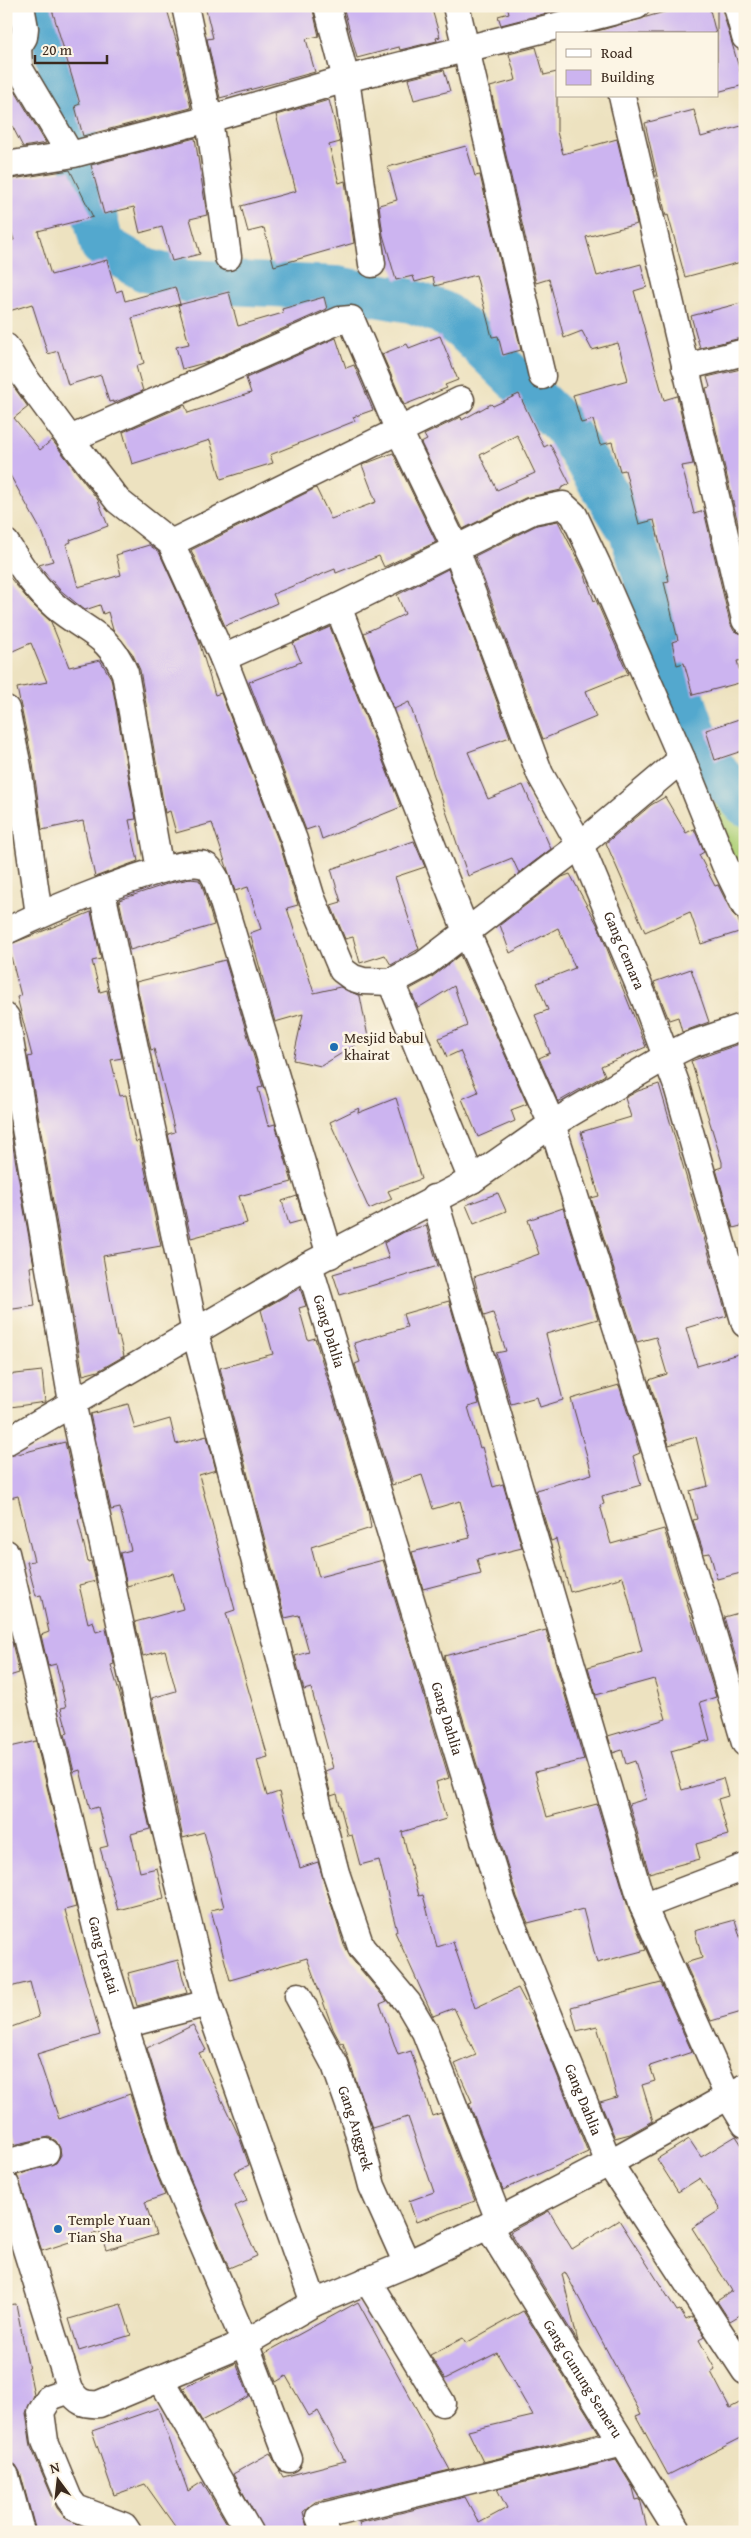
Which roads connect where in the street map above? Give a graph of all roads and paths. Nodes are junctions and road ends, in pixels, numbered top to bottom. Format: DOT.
graph roads {
  1 [pos="21,6"];
  2 [pos="185,6"];
  3 [pos="327,6"];
  4 [pos="456,6"];
  5 [pos="636,6"];
  6 [pos="737,6"];
  7 [pos="604,18"];
  8 [pos="745,37"];
  9 [pos="466,50"];
  10 [pos="12,56"];
  11 [pos="346,79"];
  12 [pos="622,98"];
  13 [pos="209,119"];
  14 [pos="80,152"];
  15 [pos="6,165"];
  16 [pos="228,257"];
  17 [pos="372,264"];
  18 [pos="6,347"];
  19 [pos="745,352"];
  20 [pos="685,367"];
  21 [pos="542,376"];
  22 [pos="461,400"];
  23 [pos="400,431"];
  24 [pos="70,439"];
  25 [pos="6,542"];
  26 [pos="171,543"];
  27 [pos="456,549"];
  28 [pos="338,607"];
  29 [pos="745,620"];
  30 [pos="222,658"];
  31 [pos="6,708"];
  32 [pos="682,758"];
  33 [pos="580,845"];
  34 [pos="160,870"];
  35 [pos="102,892"];
  36 [pos="745,906"];
  37 [pos="39,915"];
  38 [pos="6,931"];
  39 [pos="466,931"];
  40 [pos="390,982"];
  41 [pos="6,1017"];
  42 [pos="745,1026"];
  43 [pos="667,1056"];
  44 [pos="552,1124"];
  45 [pos="472,1180"];
  46 [pos="434,1198"];
  47 [pos="319,1260"];
  48 [pos="745,1324"];
  49 [pos="196,1332"];
  50 [pos="72,1402"];
  51 [pos="6,1442"];
  52 [pos="6,1553"];
  53 [pos="744,1742"];
  54 [pos="745,1867"];
  55 [pos="643,1906"];
  56 [pos="298,1996"];
  57 [pos="208,2003"];
  58 [pos="124,2025"];
  59 [pos="736,2092"];
  60 [pos="745,2124"];
  61 [pos="46,2152"];
  62 [pos="6,2163"];
  63 [pos="609,2163"];
  64 [pos="6,2185"];
  65 [pos="494,2223"];
  66 [pos="407,2264"];
  67 [pos="367,2280"];
  68 [pos="314,2303"];
  69 [pos="245,2344"];
  70 [pos="745,2371"];
  71 [pos="161,2378"];
  72 [pos="70,2390"];
  73 [pos="442,2403"];
  74 [pos="623,2443"];
  75 [pos="289,2459"];
  76 [pos="6,2476"];
  77 [pos="15,2523"];
  78 [pos="128,2532"];
  79 [pos="248,2532"];
  80 [pos="326,2532"];
  81 [pos="678,2532"];
  1 -- 10 [label="street"];
  2 -- 13 [label="street"];
  3 -- 11 [label="street"];
  4 -- 9 [label="street"];
  5 -- 7 [label="street"];
  6 -- 8 [label="street"];
  7 -- 9 [label="street"];
  9 -- 11 [label="street"];
  9 -- 21 [label="street"];
  10 -- 14 [label="street"];
  11 -- 13 [label="street"];
  11 -- 17 [label="street"];
  12 -- 20 [label="street"];
  13 -- 14 [label="street"];
  13 -- 16 [label="street"];
  14 -- 15 [label="street"];
  18 -- 24 [label="street"];
  19 -- 20 [label="street"];
  20 -- 29 [label="street"];
  22 -- 23 [label="street"];
  23 -- 24 [label="street, Gang Cemara"];
  23 -- 26 [label="street"];
  23 -- 27 [label="street, Gang Cemara"];
  24 -- 26 [label="street"];
  25 -- 34 [label="street"];
  26 -- 30 [label="street"];
  27 -- 28 [label="street"];
  27 -- 32 [label="street"];
  27 -- 33 [label="street, Gang Cemara"];
  28 -- 30 [label="street"];
  28 -- 39 [label="street"];
  30 -- 40 [label="street"];
  31 -- 37 [label="street"];
  32 -- 33 [label="street"];
  32 -- 36 [label="street"];
  33 -- 39 [label="street"];
  33 -- 43 [label="street, Gang Cemara"];
  34 -- 35 [label="street"];
  34 -- 47 [label="street, Gang Dahlia"];
  35 -- 37 [label="street"];
  35 -- 49 [label="street, Gang Gunung Semeru"];
  37 -- 38 [label="street"];
  39 -- 40 [label="street"];
  39 -- 44 [label="street"];
  40 -- 45 [label="street"];
  41 -- 50 [label="street"];
  42 -- 43 [label="street"];
  43 -- 44 [label="street"];
  43 -- 48 [label="street, Gang Cemara"];
  44 -- 45 [label="street"];
  44 -- 53 [label="street"];
  45 -- 46 [label="street"];
  46 -- 47 [label="street"];
  46 -- 55 [label="street"];
  47 -- 49 [label="street"];
  47 -- 63 [label="street, Gang Dahlia"];
  49 -- 50 [label="street"];
  49 -- 65 [label="street, Gang Gunung Semeru"];
  50 -- 51 [label="street"];
  50 -- 57 [label="street"];
  52 -- 58 [label="street, Gang Teratai"];
  54 -- 55 [label="street"];
  55 -- 59 [label="street"];
  56 -- 66 [label="street, Gang Anggrek"];
  57 -- 58 [label="street"];
  57 -- 68 [label="street"];
  58 -- 69 [label="street, Gang Teratai"];
  59 -- 60 [label="street"];
  59 -- 63 [label="street"];
  61 -- 62 [label="street"];
  63 -- 65 [label="street"];
  63 -- 70 [label="street, Gang Dahlia"];
  64 -- 72 [label="street"];
  65 -- 66 [label="street"];
  65 -- 74 [label="street, Gang Gunung Semeru"];
  66 -- 67 [label="street"];
  67 -- 68 [label="street"];
  67 -- 73 [label="street"];
  68 -- 69 [label="street"];
  69 -- 71 [label="street"];
  69 -- 75 [label="street, Gang Teratai"];
  71 -- 72 [label="street"];
  71 -- 79 [label="street"];
  72 -- 78 [label="street"];
  74 -- 80 [label="street"];
  74 -- 81 [label="street, Gang Gunung Semeru"];
  76 -- 77 [label="street"];
}
